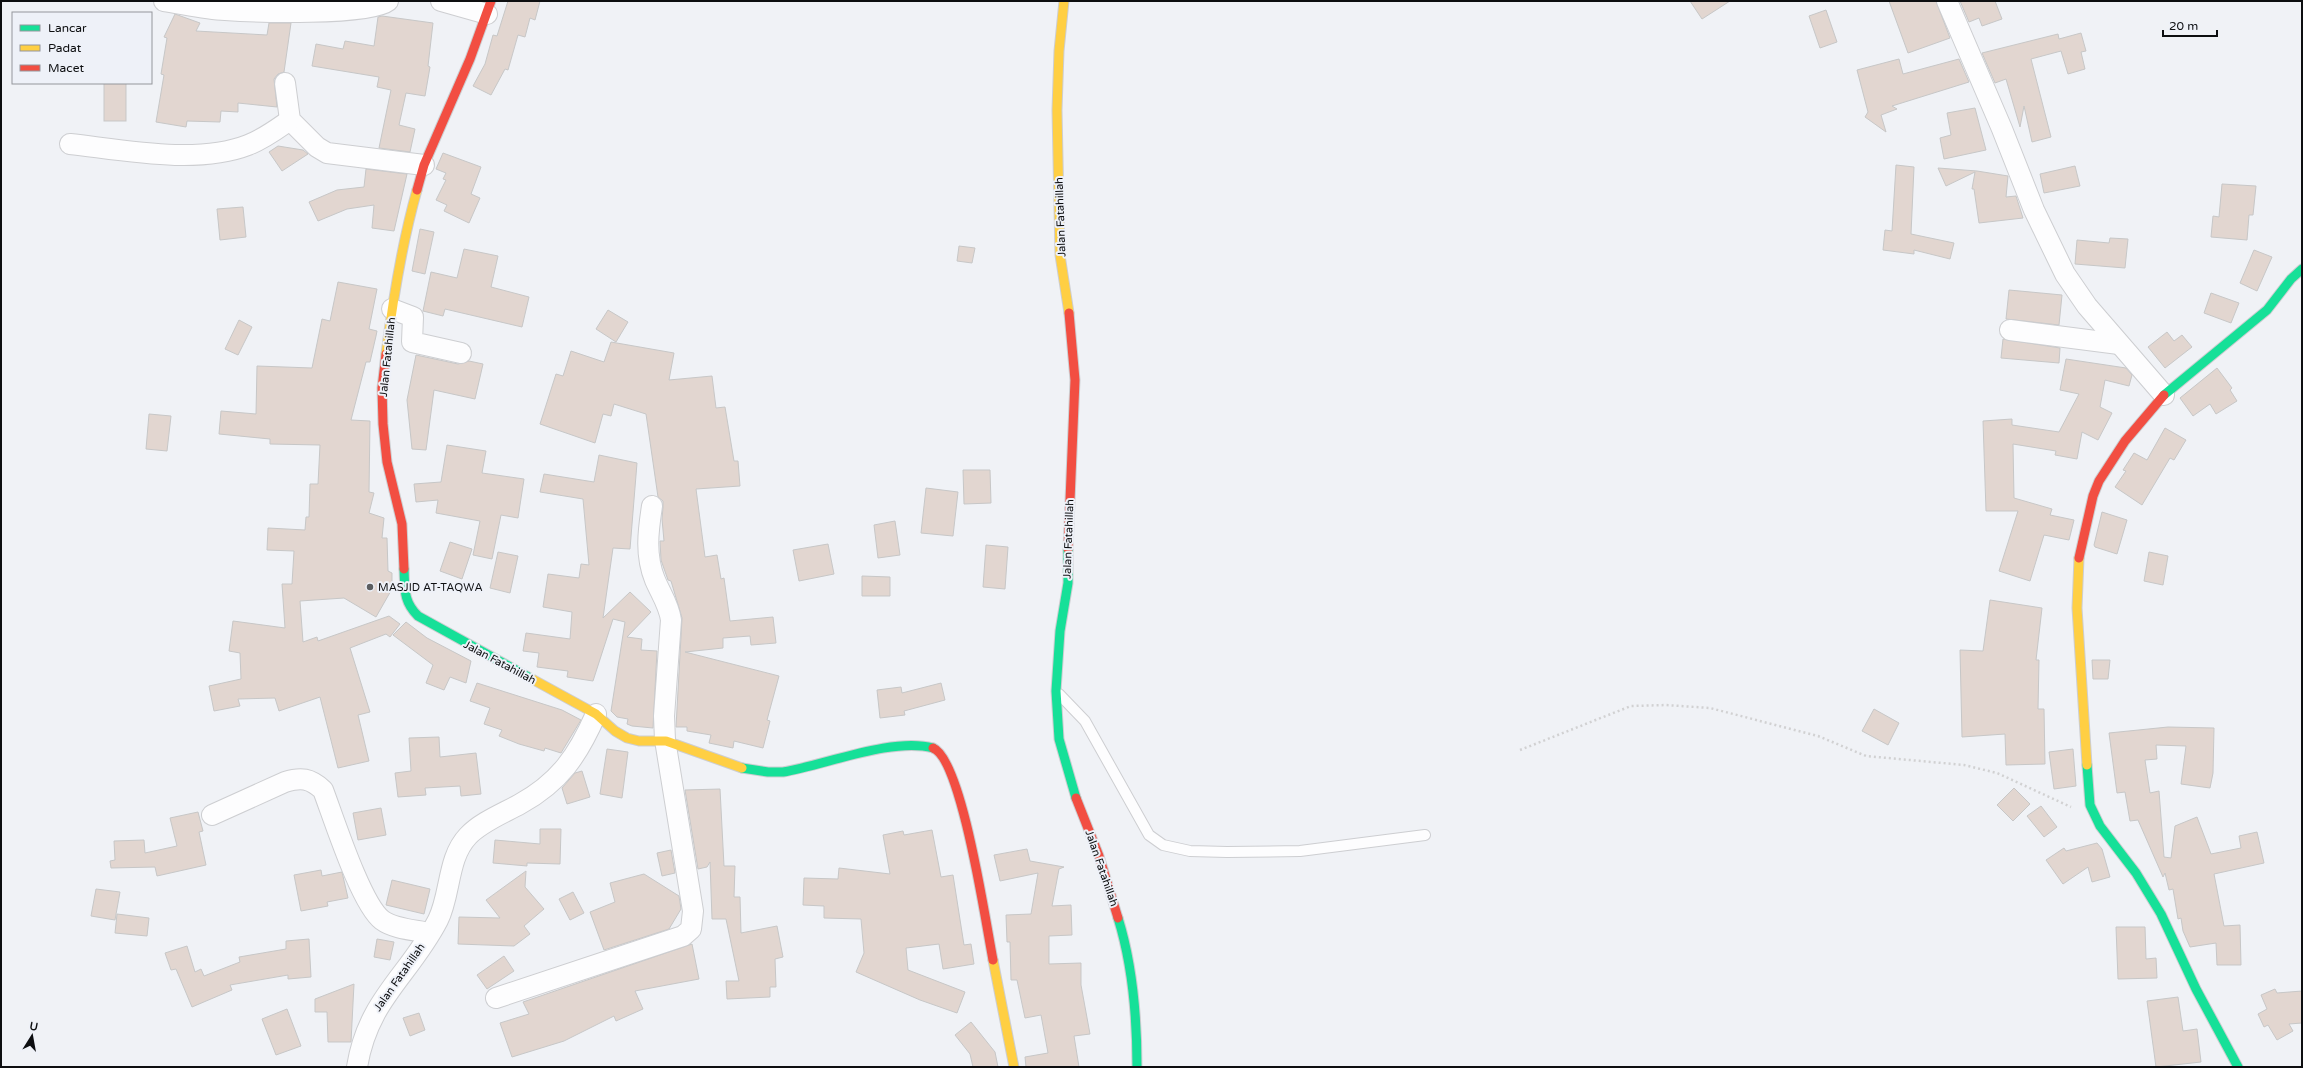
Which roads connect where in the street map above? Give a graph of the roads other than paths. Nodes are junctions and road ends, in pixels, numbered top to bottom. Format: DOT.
graph roads {
  1 [pos="164,1"];
  2 [pos="388,1"];
  3 [pos="441,1"];
  4 [pos="1064,1"];
  5 [pos="1946,1"];
  6 [pos="489,8"];
  7 [pos="285,83"];
  8 [pos="290,120"];
  9 [pos="70,144"];
  10 [pos="424,165"];
  11 [pos="2302,270"];
  12 [pos="392,308"];
  13 [pos="2010,330"];
  14 [pos="2119,344"];
  15 [pos="461,353"];
  16 [pos="2164,395"];
  17 [pos="652,506"];
  18 [pos="1056,691"];
  19 [pos="596,714"];
  20 [pos="665,740"];
  21 [pos="212,815"];
  22 [pos="1425,835"];
  23 [pos="429,934"];
  24 [pos="496,998"];
  25 [pos="357,1067"];
  26 [pos="1014,1067"];
  27 [pos="1137,1067"];
  28 [pos="2238,1067"];
  1 -- 2 [label="street"];
  3 -- 6 [label="street"];
  4 -- 18 [label="street, Jalan Fatahillah"];
  5 -- 14 [label="street"];
  6 -- 10 [label="street, Jalan Fatahillah"];
  7 -- 8 [label="street"];
  8 -- 9 [label="street"];
  8 -- 10 [label="street"];
  10 -- 12 [label="street, Jalan Fatahillah"];
  11 -- 16 [label="street"];
  12 -- 15 [label="street"];
  12 -- 19 [label="street, Jalan Fatahillah"];
  13 -- 14 [label="street"];
  14 -- 16 [label="street"];
  16 -- 28 [label="street"];
  17 -- 20 [label="street"];
  18 -- 22 [label="lane"];
  18 -- 27 [label="street, Jalan Fatahillah"];
  19 -- 20 [label="street, Jalan Fatahillah"];
  19 -- 23 [label="street, Jalan Fatahillah"];
  20 -- 24 [label="street"];
  20 -- 26 [label="street, Jalan Fatahillah"];
  21 -- 23 [label="street"];
  23 -- 25 [label="street, Jalan Fatahillah"];
}
